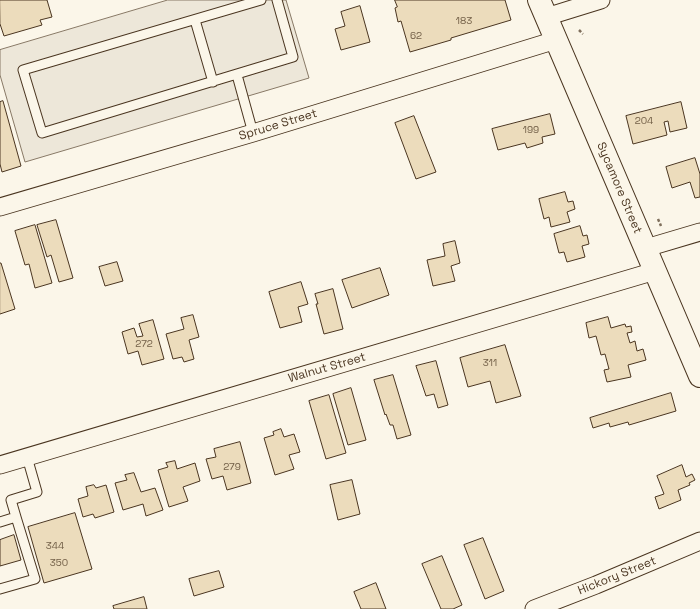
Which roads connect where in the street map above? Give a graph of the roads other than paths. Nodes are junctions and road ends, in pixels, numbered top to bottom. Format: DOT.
graph roads {
  1 [pos="261,0"];
  2 [pos="277,0"];
  3 [pos="601,0"];
  4 [pos="542,8"];
  5 [pos="195,20"];
  6 [pos="556,40"];
  7 [pos="237,75"];
  8 [pos="213,82"];
  9 [pos="253,133"];
  10 [pos="0,207"];
  11 [pos="700,232"];
  12 [pos="646,248"];
  13 [pos="655,271"];
  14 [pos="700,376"];
  15 [pos="27,457"];
  16 [pos="0,465"];
  17 [pos="16,517"];
  18 [pos="0,522"];
  19 [pos="700,541"];
  20 [pos="0,578"];
  21 [pos="1,588"];
  22 [pos="534,609"];
  1 -- 5 [label="lane"];
  2 -- 7 [label="lane"];
  3 -- 4 [label="street"];
  4 -- 6 [label="street, Sycamore Street"];
  5 -- 8 [label="lane"];
  5 -- 8 [label="lane"];
  6 -- 9 [label="street, Spruce Street"];
  6 -- 12 [label="street, Sycamore Street"];
  7 -- 8 [label="lane"];
  7 -- 9 [label="lane"];
  9 -- 10 [label="street, Spruce Street"];
  11 -- 12 [label="street"];
  12 -- 13 [label="street, Sycamore Street"];
  13 -- 14 [label="street, Sycamore Street"];
  13 -- 15 [label="street, Walnut Street"];
  15 -- 16 [label="street, Walnut Street"];
  15 -- 17 [label="lane"];
  17 -- 18 [label="lane"];
  17 -- 21 [label="lane"];
  19 -- 22 [label="street, Hickory Street"];
  20 -- 21 [label="lane"];
}
